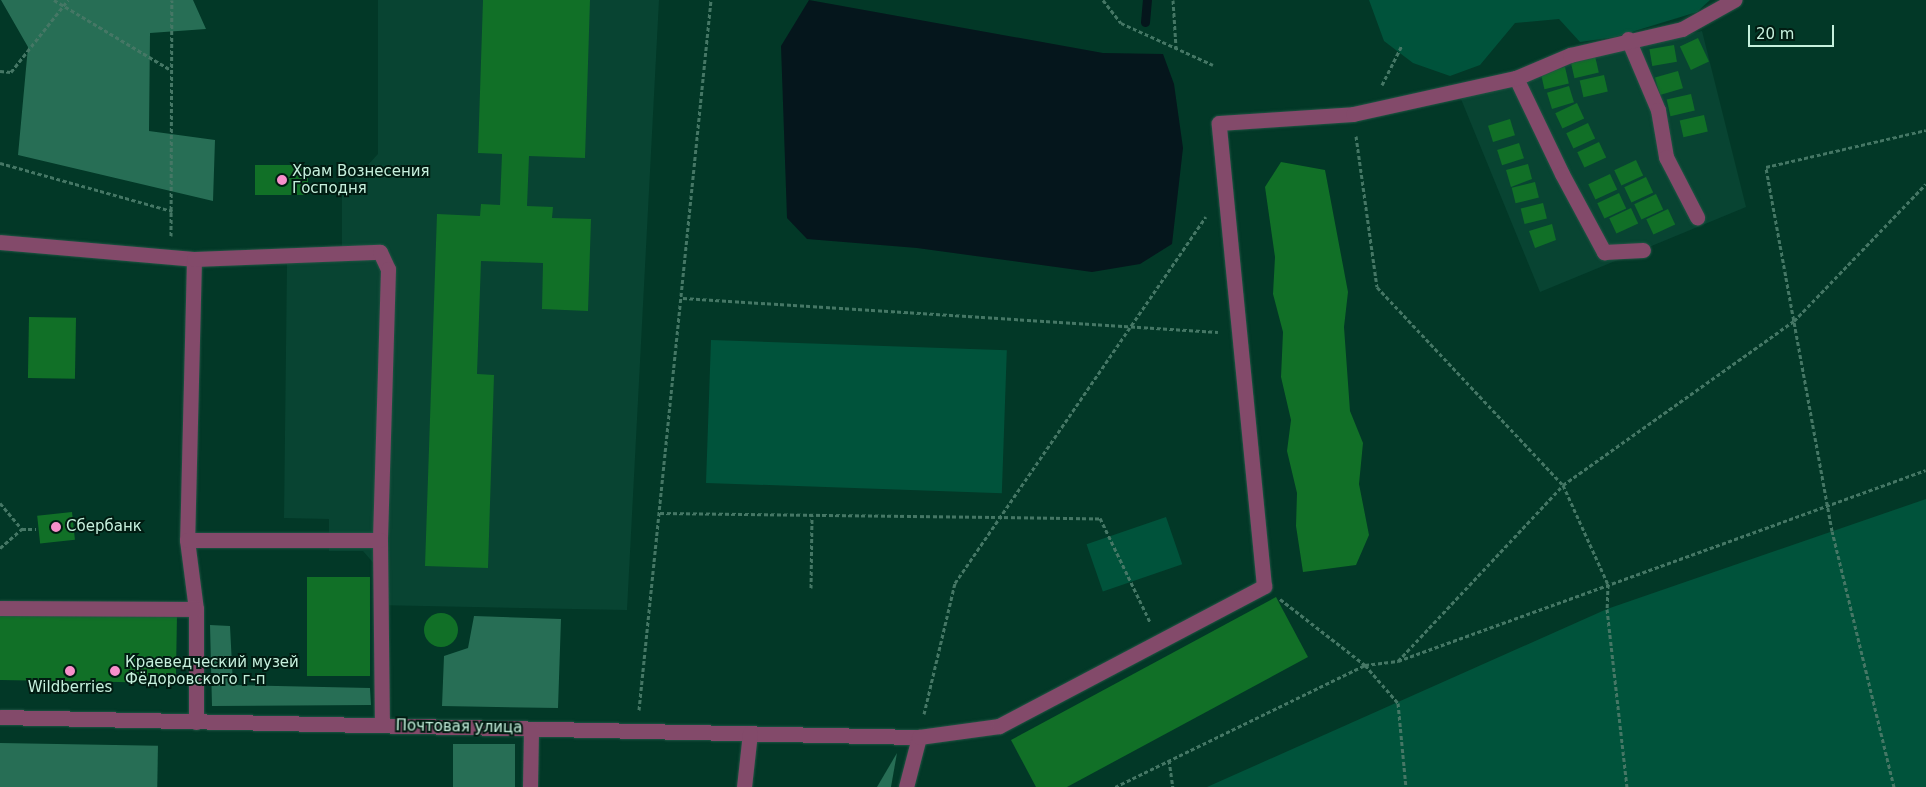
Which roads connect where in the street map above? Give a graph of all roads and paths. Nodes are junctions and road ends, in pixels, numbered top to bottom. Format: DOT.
graph roads {
  1 [pos="54,0"];
  2 [pos="68,0"];
  3 [pos="172,0"];
  4 [pos="710,0"];
  5 [pos="1103,0"];
  6 [pos="1172,0"];
  7 [pos="1734,0"];
  8 [pos="62,4"];
  9 [pos="1628,39"];
  10 [pos="1402,45"];
  11 [pos="1176,48"];
  12 [pos="1213,65"];
  13 [pos="172,70"];
  14 [pos="0,71"];
  15 [pos="1516,78"];
  16 [pos="1361,113"];
  17 [pos="1926,130"];
  18 [pos="0,163"];
  19 [pos="1926,184"];
  20 [pos="1225,189"];
  21 [pos="172,211"];
  22 [pos="1697,217"];
  23 [pos="0,242"];
  24 [pos="1643,250"];
  25 [pos="171,259"];
  26 [pos="194,259"];
  27 [pos="682,298"];
  28 [pos="1794,321"];
  29 [pos="1130,327"];
  30 [pos="1239,333"];
  31 [pos="1926,470"];
  32 [pos="1563,485"];
  33 [pos="0,502"];
  34 [pos="1828,505"];
  35 [pos="660,514"];
  36 [pos="812,515"];
  37 [pos="999,518"];
  38 [pos="22,529"];
  39 [pos="36,529"];
  40 [pos="187,540"];
  41 [pos="380,540"];
  42 [pos="0,548"];
  43 [pos="1608,584"];
  44 [pos="1264,586"];
  45 [pos="810,588"];
  46 [pos="0,608"];
  47 [pos="196,609"];
  48 [pos="1159,641"];
  49 [pos="1398,661"];
  50 [pos="1365,665"];
  51 [pos="0,718"];
  52 [pos="196,722"];
  53 [pos="382,725"];
  54 [pos="531,729"];
  55 [pos="636,731"];
  56 [pos="750,733"];
  57 [pos="919,737"];
  58 [pos="1169,760"];
  59 [pos="530,787"];
  60 [pos="744,787"];
  61 [pos="906,787"];
  62 [pos="1115,787"];
  63 [pos="1173,787"];
  64 [pos="1406,787"];
  65 [pos="1627,787"];
  66 [pos="1894,787"];
  1 -- 8 [label="path"];
  2 -- 8 [label="path"];
  3 -- 13 [label="path"];
  4 -- 27 [label="path"];
  5 -- 11 [label="path"];
  6 -- 11 [label="path"];
  7 -- 9 [label="street"];
  8 -- 13 [label="path"];
  8 -- 14 [label="path"];
  9 -- 15 [label="street"];
  9 -- 22 [label="street"];
  10 -- 16 [label="path"];
  11 -- 12 [label="path"];
  13 -- 21 [label="path"];
  15 -- 16 [label="street"];
  15 -- 24 [label="street"];
  16 -- 20 [label="street"];
  16 -- 32 [label="path"];
  17 -- 28 [label="path"];
  18 -- 21 [label="path"];
  19 -- 28 [label="path"];
  20 -- 29 [label="path"];
  20 -- 30 [label="street"];
  21 -- 25 [label="path"];
  23 -- 25 [label="street"];
  25 -- 26 [label="street"];
  26 -- 40 [label="street"];
  26 -- 41 [label="street"];
  27 -- 29 [label="path"];
  27 -- 35 [label="path"];
  28 -- 32 [label="path"];
  28 -- 34 [label="path"];
  29 -- 30 [label="path"];
  29 -- 37 [label="path"];
  30 -- 44 [label="street"];
  31 -- 34 [label="path"];
  32 -- 43 [label="path"];
  32 -- 49 [label="path"];
  33 -- 38 [label="path"];
  34 -- 43 [label="path"];
  34 -- 66 [label="path"];
  35 -- 36 [label="path"];
  35 -- 55 [label="path"];
  36 -- 37 [label="path"];
  36 -- 45 [label="path"];
  37 -- 48 [label="path"];
  37 -- 57 [label="path"];
  38 -- 39 [label="path"];
  38 -- 42 [label="path"];
  40 -- 41 [label="street"];
  40 -- 47 [label="street"];
  41 -- 53 [label="street"];
  43 -- 49 [label="path"];
  43 -- 65 [label="path"];
  44 -- 48 [label="street, Почтовая улица"];
  44 -- 50 [label="path"];
  46 -- 47 [label="street"];
  47 -- 52 [label="street"];
  48 -- 57 [label="street, Почтовая улица"];
  49 -- 50 [label="path"];
  50 -- 58 [label="path"];
  50 -- 64 [label="path"];
  51 -- 52 [label="street, Почтовая улица"];
  52 -- 53 [label="street, Почтовая улица"];
  53 -- 54 [label="street, Почтовая улица"];
  54 -- 55 [label="street, Почтовая улица"];
  54 -- 59 [label="street"];
  55 -- 56 [label="street, Почтовая улица"];
  56 -- 57 [label="street, Почтовая улица"];
  56 -- 60 [label="street"];
  57 -- 61 [label="street"];
  58 -- 62 [label="path"];
  58 -- 63 [label="path"];
}
